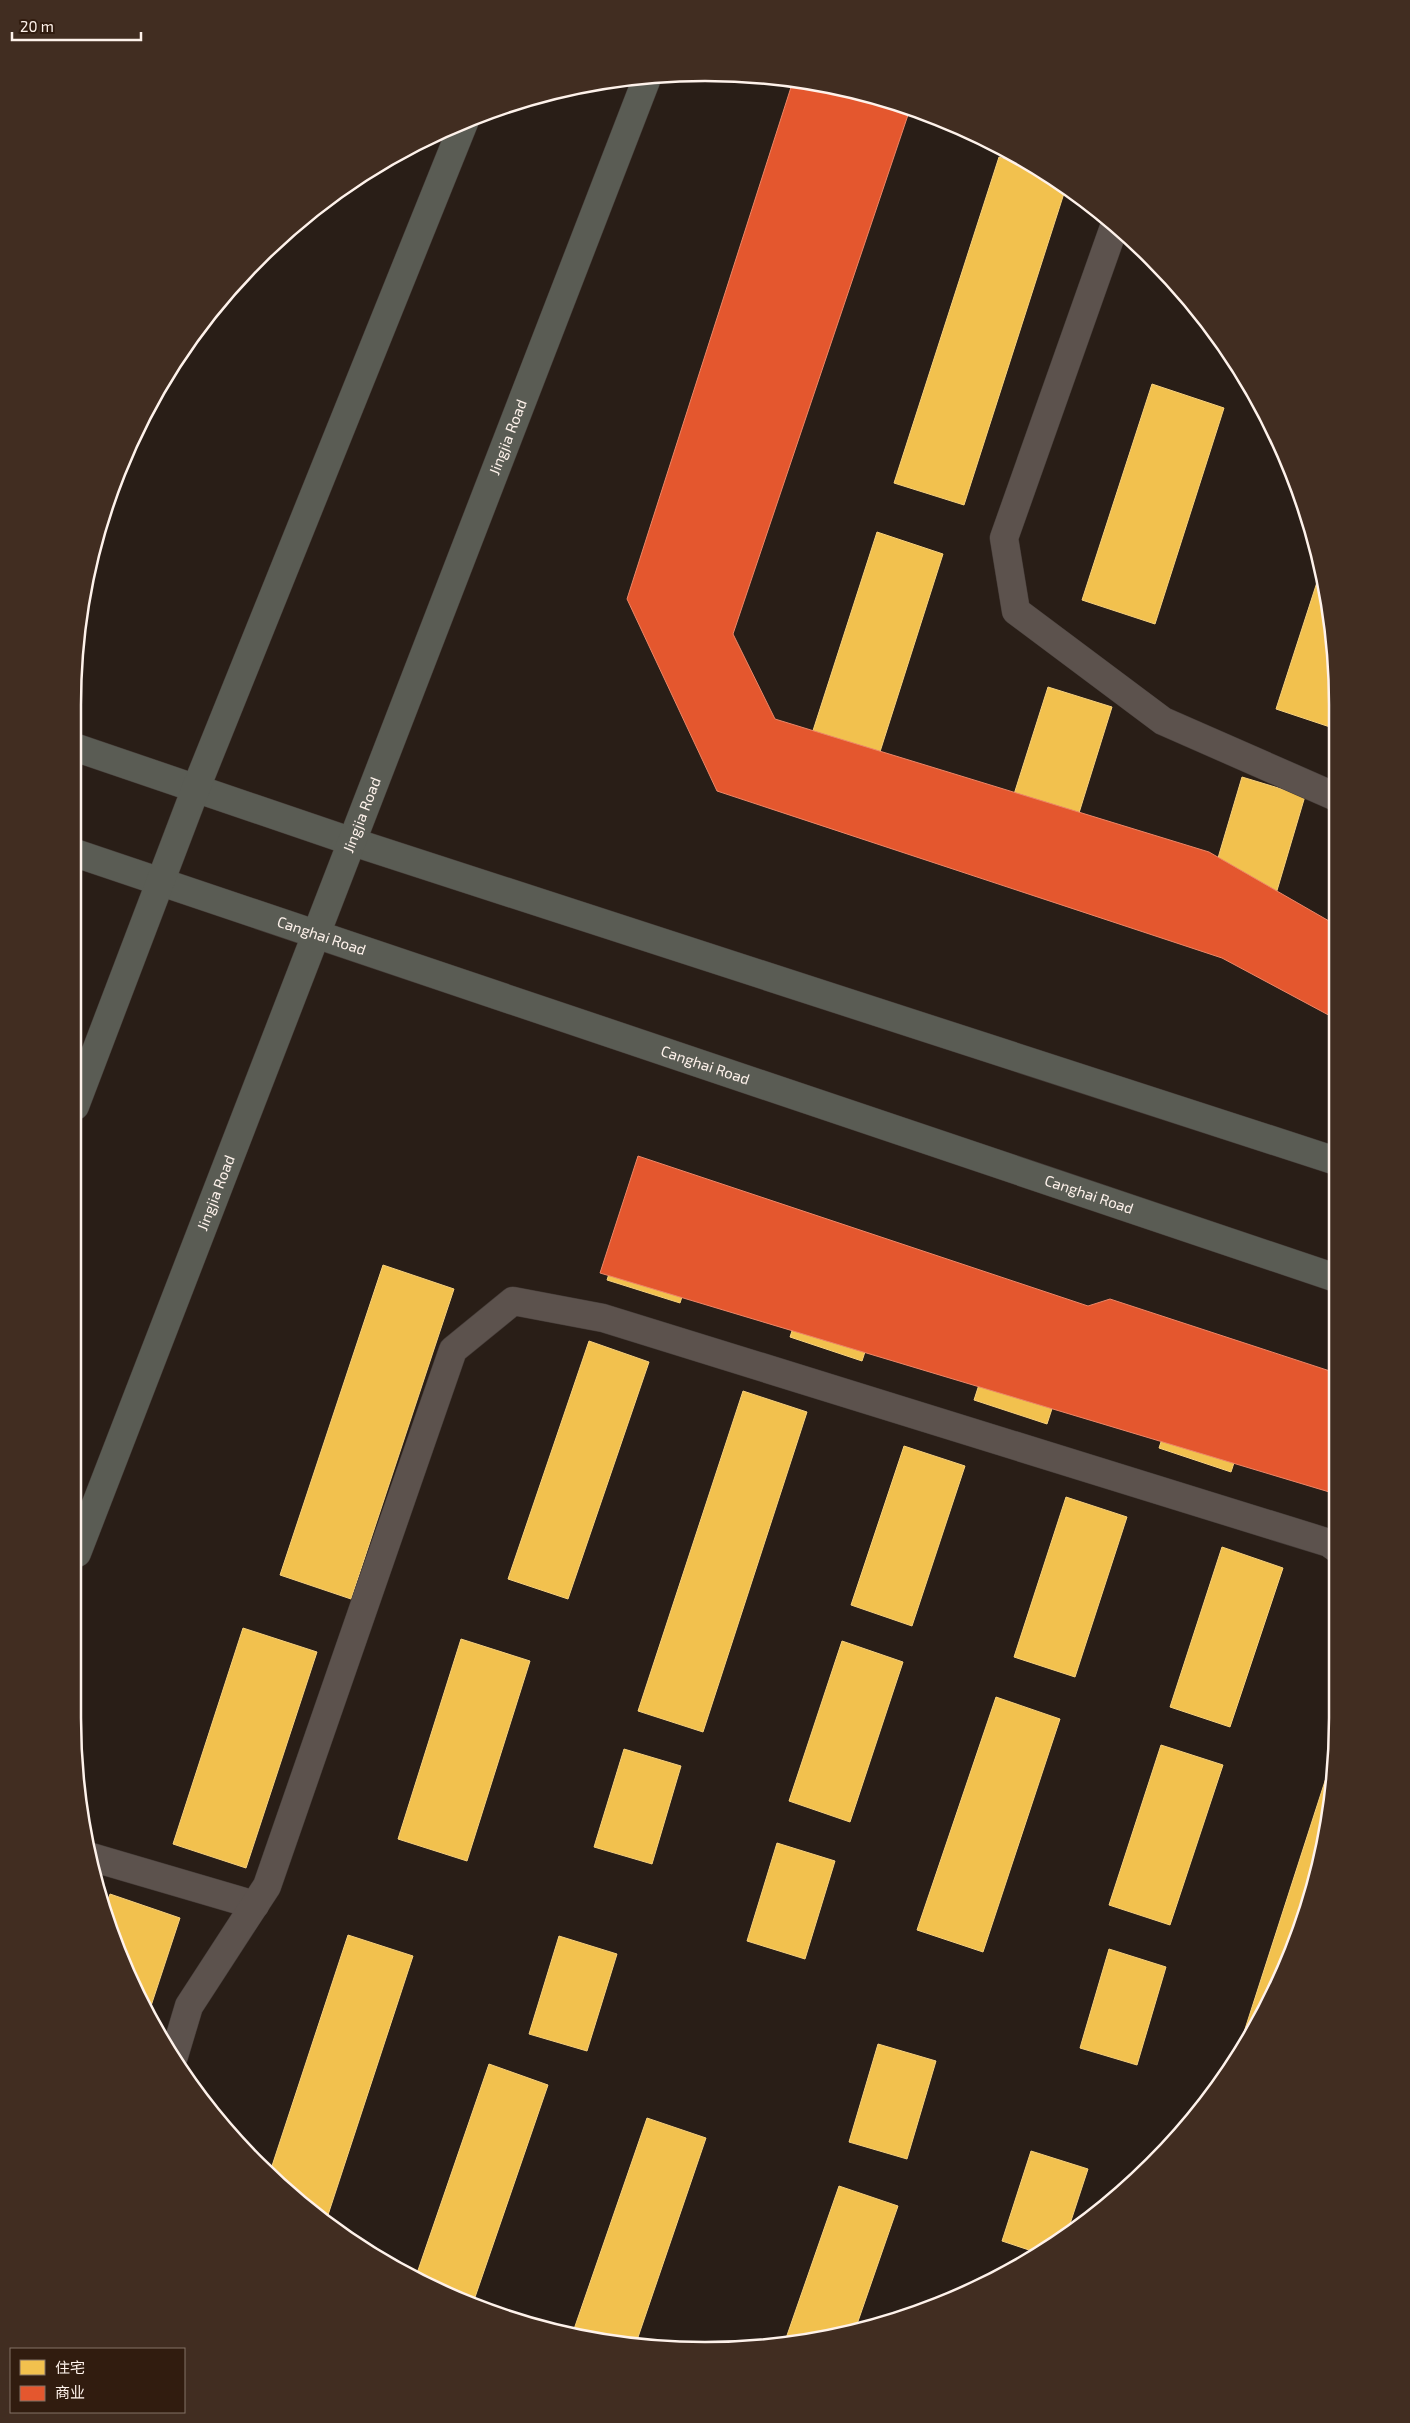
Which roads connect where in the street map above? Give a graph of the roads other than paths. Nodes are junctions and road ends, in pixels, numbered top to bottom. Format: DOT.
graph roads {
  1 [pos="644,85"];
  2 [pos="460,132"];
  3 [pos="1112,232"];
  4 [pos="81,749"];
  5 [pos="196,788"];
  6 [pos="1329,794"];
  7 [pos="353,842"];
  8 [pos="81,855"];
  9 [pos="161,882"];
  10 [pos="317,935"];
  11 [pos="81,1093"];
  12 [pos="1329,1159"];
  13 [pos="1329,1276"];
  14 [pos="81,1543"];
  15 [pos="1329,1543"];
  16 [pos="98,1859"];
  17 [pos="255,1905"];
  18 [pos="176,2049"];
  1 -- 7 [label="main road, Jingjia Road"];
  2 -- 5 [label="main road"];
  3 -- 6 [label="lane"];
  4 -- 5 [label="main road"];
  5 -- 7 [label="main road"];
  5 -- 9 [label="main road"];
  7 -- 10 [label="main road, Jingjia Road"];
  7 -- 12 [label="main road"];
  8 -- 9 [label="main road, Canghai Road"];
  9 -- 10 [label="main road, Canghai Road"];
  9 -- 11 [label="main road"];
  10 -- 13 [label="main road, Canghai Road"];
  10 -- 14 [label="main road, Jingjia Road"];
  15 -- 17 [label="lane"];
  16 -- 17 [label="lane"];
  17 -- 18 [label="lane"];
}
